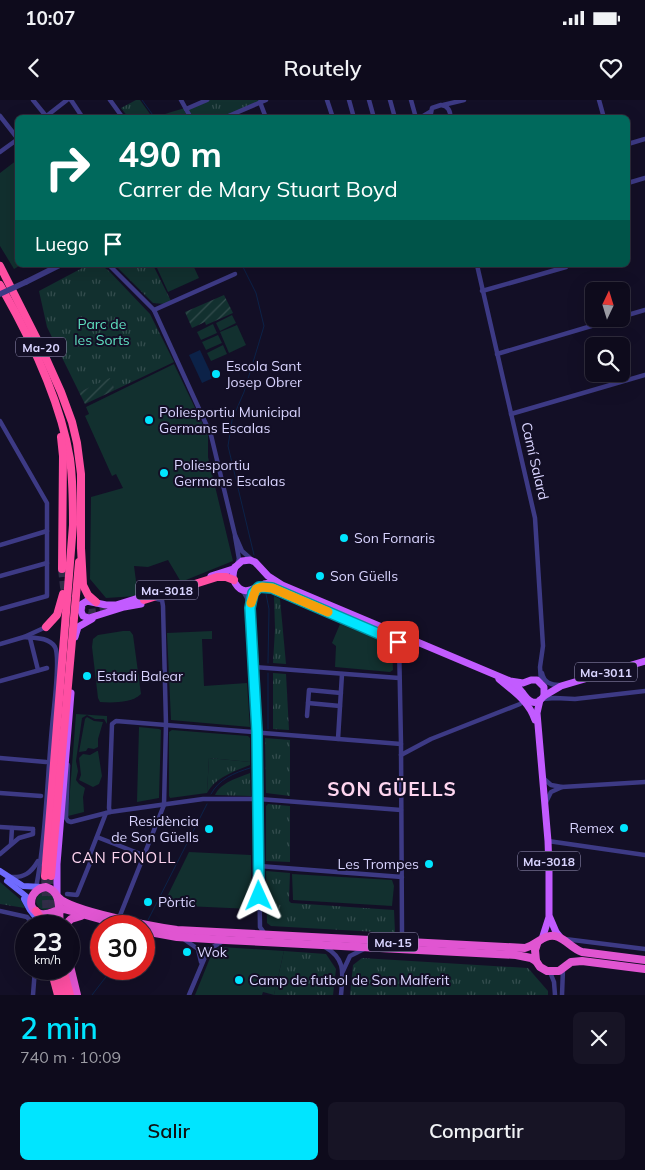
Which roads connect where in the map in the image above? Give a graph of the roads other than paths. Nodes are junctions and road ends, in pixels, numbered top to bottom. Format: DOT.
graph roads {
  1 [pos="33,100"];
  2 [pos="67,100"];
  3 [pos="71,100"];
  4 [pos="110,100"];
  5 [pos="181,100"];
  6 [pos="207,100"];
  7 [pos="266,100"];
  8 [pos="327,100"];
  9 [pos="349,100"];
  10 [pos="369,100"];
  11 [pos="390,100"];
  12 [pos="411,100"];
  13 [pos="436,100"];
  14 [pos="464,100"];
  15 [pos="599,100"];
  16 [pos="260,102"];
  17 [pos="457,102"];
  18 [pos="442,105"];
  19 [pos="434,107"];
  20 [pos="186,109"];
  21 [pos="44,115"];
  22 [pos="48,115"];
  23 [pos="81,115"];
  24 [pos="121,115"];
  25 [pos="189,115"];
  26 [pos="231,115"];
  27 [pos="265,115"];
  28 [pos="332,115"];
  29 [pos="353,115"];
  30 [pos="373,115"];
  31 [pos="394,115"];
  32 [pos="420,115"];
  33 [pos="430,115"];
  34 [pos="450,115"];
  35 [pos="603,115"];
  36 [pos="0,116"];
  37 [pos="15,136"];
  38 [pos="645,139"];
  39 [pos="15,141"];
  40 [pos="630,143"];
  41 [pos="0,152"];
  42 [pos="645,178"];
  43 [pos="630,182"];
  44 [pos="0,266"];
  45 [pos="56,267"];
  46 [pos="111,267"];
  47 [pos="477,267"];
  48 [pos="566,267"];
  49 [pos="235,274"];
  50 [pos="0,285"];
  51 [pos="482,291"];
  52 [pos="0,294"];
  53 [pos="154,310"];
  54 [pos="645,310"];
  55 [pos="630,314"];
  56 [pos="585,328"];
  57 [pos="497,354"];
  58 [pos="645,375"];
  59 [pos="57,405"];
  60 [pos="511,414"];
  61 [pos="0,421"];
  62 [pos="47,531"];
  63 [pos="235,534"];
  64 [pos="0,545"];
  65 [pos="81,548"];
  66 [pos="255,562"];
  67 [pos="47,563"];
  68 [pos="70,564"];
  69 [pos="236,566"];
  70 [pos="62,569"];
  71 [pos="263,570"];
  72 [pos="0,576"];
  73 [pos="77,582"];
  74 [pos="65,585"];
  75 [pos="237,585"];
  76 [pos="282,585"];
  77 [pos="257,588"];
  78 [pos="157,599"];
  79 [pos="96,602"];
  80 [pos="143,602"];
  81 [pos="250,608"];
  82 [pos="0,609"];
  83 [pos="44,629"];
  84 [pos="75,635"];
  85 [pos="24,637"];
  86 [pos="30,638"];
  87 [pos="45,640"];
  88 [pos="0,644"];
  89 [pos="645,661"];
  90 [pos="541,664"];
  91 [pos="253,667"];
  92 [pos="47,668"];
  93 [pos="38,670"];
  94 [pos="342,674"];
  95 [pos="493,674"];
  96 [pos="399,678"];
  97 [pos="0,681"];
  98 [pos="510,681"];
  99 [pos="529,681"];
  100 [pos="71,683"];
  101 [pos="542,683"];
  102 [pos="564,685"];
  103 [pos="56,689"];
  104 [pos="645,691"];
  105 [pos="341,692"];
  106 [pos="523,693"];
  107 [pos="542,698"];
  108 [pos="530,702"];
  109 [pos="308,703"];
  110 [pos="520,704"];
  111 [pos="340,706"];
  112 [pos="537,713"];
  113 [pos="307,716"];
  114 [pos="166,724"];
  115 [pos="539,730"];
  116 [pos="257,732"];
  117 [pos="338,739"];
  118 [pos="401,744"];
  119 [pos="401,755"];
  120 [pos="0,758"];
  121 [pos="46,762"];
  122 [pos="543,778"];
  123 [pos="645,782"];
  124 [pos="562,787"];
  125 [pos="0,793"];
  126 [pos="41,796"];
  127 [pos="259,799"];
  128 [pos="164,805"];
  129 [pos="545,806"];
  130 [pos="401,810"];
  131 [pos="108,813"];
  132 [pos="0,827"];
  133 [pos="12,828"];
  134 [pos="97,837"];
  135 [pos="548,841"];
  136 [pos="11,844"];
  137 [pos="0,854"];
  138 [pos="645,855"];
  139 [pos="143,856"];
  140 [pos="40,858"];
  141 [pos="259,866"];
  142 [pos="0,871"];
  143 [pos="0,876"];
  144 [pos="9,877"];
  145 [pos="402,877"];
  146 [pos="37,889"];
  147 [pos="20,891"];
  148 [pos="67,894"];
  149 [pos="57,903"];
  150 [pos="33,907"];
  151 [pos="0,911"];
  152 [pos="18,915"];
  153 [pos="38,915"];
  154 [pos="39,915"];
  155 [pos="51,915"];
  156 [pos="108,915"];
  157 [pos="120,915"];
  158 [pos="86,916"];
  159 [pos="80,917"];
  160 [pos="90,917"];
  161 [pos="550,917"];
  162 [pos="155,926"];
  163 [pos="260,927"];
  164 [pos="155,933"];
  165 [pos="402,934"];
  166 [pos="252,935"];
  167 [pos="177,936"];
  168 [pos="268,936"];
  169 [pos="225,940"];
  170 [pos="563,940"];
  171 [pos="540,941"];
  172 [pos="396,942"];
  173 [pos="407,942"];
  174 [pos="322,945"];
  175 [pos="367,948"];
  176 [pos="645,949"];
  177 [pos="645,960"];
  178 [pos="536,961"];
  179 [pos="201,966"];
  180 [pos="565,967"];
  181 [pos="645,969"];
  182 [pos="343,972"];
  183 [pos="550,972"];
  184 [pos="34,980"];
  185 [pos="55,980"];
  186 [pos="60,980"];
  187 [pos="67,980"];
  188 [pos="73,980"];
  189 [pos="33,995"];
  190 [pos="58,995"];
  191 [pos="64,995"];
  192 [pos="70,995"];
  193 [pos="77,995"];
  194 [pos="189,995"];
  195 [pos="341,995"];
  196 [pos="555,995"];
  197 [pos="562,995"];
  1 -- 21 [label="street"];
  2 -- 22 [label="street"];
  3 -- 23 [label="street"];
  4 -- 24 [label="street"];
  5 -- 20 [label="street"];
  6 -- 20 [label="street"];
  7 -- 16 [label="street"];
  8 -- 28 [label="street"];
  9 -- 29 [label="street"];
  10 -- 30 [label="street"];
  11 -- 31 [label="street"];
  12 -- 32 [label="street"];
  13 -- 18 [label="street"];
  13 -- 19 [label="street"];
  14 -- 17 [label="street"];
  15 -- 35 [label="street"];
  16 -- 26 [label="street"];
  16 -- 27 [label="street"];
  17 -- 18 [label="street"];
  17 -- 34 [label="street"];
  18 -- 19 [label="street"];
  18 -- 34 [label="street"];
  19 -- 33 [label="street"];
  20 -- 25 [label="street"];
  36 -- 37 [label="street"];
  38 -- 40 [label="street"];
  39 -- 41 [label="street"];
  42 -- 43 [label="street"];
  44 -- 65 [label="highway, Ma-20"];
  45 -- 52 [label="street, bridge"];
  46 -- 53 [label="street"];
  47 -- 51 [label="street, Camí Salard"];
  48 -- 51 [label="street"];
  49 -- 53 [label="street"];
  50 -- 59 [label="highway, Ma-20"];
  51 -- 57 [label="street, Camí Salard"];
  53 -- 63 [label="street"];
  54 -- 55 [label="street"];
  56 -- 57 [label="street"];
  57 -- 60 [label="street, Camí Salard"];
  58 -- 60 [label="street"];
  59 -- 68 [label="highway, Ma-20"];
  59 -- 70 [label="highway"];
  60 -- 90 [label="street, Camí Salard"];
  61 -- 62 [label="street"];
  62 -- 64 [label="street"];
  62 -- 67 [label="street"];
  63 -- 66 [label="street"];
  63 -- 69 [label="street"];
  65 -- 73 [label="highway, Ma-20"];
  65 -- 79 [label="highway"];
  66 -- 69 [label="main road, Ma-3018"];
  66 -- 71 [label="main road, Ma-3018"];
  67 -- 72 [label="street"];
  67 -- 82 [label="street"];
  68 -- 73 [label="highway, Ma-20"];
  68 -- 74 [label="highway"];
  69 -- 75 [label="main road"];
  69 -- 79 [label="main road, Ma-3018"];
  71 -- 76 [label="main road, Ma-3018"];
  71 -- 77 [label="main road"];
  73 -- 84 [label="highway"];
  74 -- 83 [label="highway"];
  74 -- 103 [label="highway"];
  75 -- 77 [label="main road, Ma-3018"];
  75 -- 78 [label="main road, Ma-3018"];
  75 -- 80 [label="highway"];
  75 -- 81 [label="street"];
  76 -- 77 [label="main road, Ma-3018"];
  76 -- 95 [label="main road, Ma-3018"];
  77 -- 81 [label="street"];
  77 -- 96 [label="street"];
  78 -- 80 [label="main road, Ma-3018"];
  78 -- 114 [label="street"];
  79 -- 80 [label="main road"];
  80 -- 84 [label="main road, Ma-3018"];
  81 -- 91 [label="street"];
  83 -- 85 [label="street"];
  83 -- 86 [label="street"];
  83 -- 87 [label="street"];
  84 -- 100 [label="main road"];
  85 -- 86 [label="street"];
  85 -- 88 [label="street"];
  86 -- 87 [label="street"];
  86 -- 93 [label="street"];
  87 -- 103 [label="street"];
  89 -- 102 [label="main road, Ma-3011"];
  90 -- 99 [label="street"];
  90 -- 101 [label="street, Camí Salard"];
  90 -- 102 [label="street"];
  91 -- 94 [label="street"];
  91 -- 116 [label="street"];
  92 -- 93 [label="street"];
  93 -- 97 [label="street"];
  94 -- 96 [label="street"];
  94 -- 105 [label="street"];
  95 -- 98 [label="main road, Ma-3018"];
  95 -- 115 [label="main road"];
  96 -- 118 [label="street"];
  98 -- 99 [label="main road, Ma-3018"];
  98 -- 106 [label="main road, Ma-3018"];
  99 -- 101 [label="main road, Ma-3018"];
  99 -- 106 [label="main road"];
  100 -- 131 [label="street"];
  100 -- 149 [label="main road"];
  101 -- 102 [label="main road, Ma-3011"];
  101 -- 107 [label="main road, Ma-3018"];
  102 -- 107 [label="main road, Ma-3011"];
  103 -- 140 [label="street"];
  104 -- 107 [label="street"];
  105 -- 109 [label="street"];
  105 -- 111 [label="street"];
  106 -- 108 [label="main road, Ma-3018"];
  107 -- 108 [label="main road"];
  107 -- 112 [label="main road, Ma-3018"];
  108 -- 112 [label="main road, Ma-3018"];
  109 -- 111 [label="street"];
  109 -- 113 [label="street"];
  110 -- 119 [label="street"];
  111 -- 117 [label="street"];
  112 -- 115 [label="main road, Ma-3018"];
  114 -- 116 [label="street"];
  114 -- 128 [label="street"];
  114 -- 131 [label="street"];
  115 -- 122 [label="main road, Ma-3018"];
  116 -- 117 [label="street"];
  116 -- 127 [label="street"];
  117 -- 118 [label="street"];
  118 -- 119 [label="street"];
  119 -- 130 [label="street"];
  120 -- 121 [label="street"];
  122 -- 124 [label="street"];
  122 -- 129 [label="main road, Ma-3018"];
  123 -- 124 [label="street"];
  124 -- 129 [label="street"];
  125 -- 126 [label="street"];
  127 -- 128 [label="street"];
  127 -- 130 [label="street"];
  127 -- 141 [label="street"];
  128 -- 131 [label="street"];
  128 -- 139 [label="street"];
  129 -- 135 [label="main road, Ma-3018"];
  130 -- 145 [label="street"];
  131 -- 134 [label="street"];
  132 -- 133 [label="street"];
  133 -- 136 [label="street"];
  133 -- 136 [label="street"];
  134 -- 139 [label="street"];
  134 -- 148 [label="street"];
  135 -- 138 [label="street"];
  135 -- 161 [label="main road, Ma-3018"];
  136 -- 137 [label="street"];
  139 -- 157 [label="street"];
  140 -- 144 [label="street"];
  140 -- 146 [label="street"];
  141 -- 145 [label="street"];
  141 -- 163 [label="street"];
  142 -- 144 [label="main road"];
  143 -- 147 [label="main road"];
  144 -- 146 [label="main road"];
  145 -- 165 [label="street"];
  146 -- 149 [label="highway, Ma-15"];
  146 -- 150 [label="highway"];
  147 -- 150 [label="main road"];
  147 -- 153 [label="main road"];
  149 -- 150 [label="highway, Ma-15"];
  149 -- 155 [label="highway"];
  149 -- 156 [label="highway, Ma-15"];
  149 -- 158 [label="highway, Ma-15"];
  150 -- 154 [label="highway"];
  151 -- 152 [label="street"];
  158 -- 159 [label="highway"];
  158 -- 160 [label="highway, Ma-15"];
  161 -- 170 [label="main road, Ma-3018"];
  161 -- 171 [label="main road, Ma-3018"];
  162 -- 166 [label="highway, Ma-15"];
  163 -- 166 [label="street"];
  163 -- 168 [label="street"];
  164 -- 167 [label="highway, Ma-15"];
  165 -- 172 [label="street"];
  165 -- 173 [label="street"];
  166 -- 168 [label="highway, Ma-15"];
  167 -- 169 [label="highway, Ma-15"];
  167 -- 179 [label="street"];
  168 -- 172 [label="highway, Ma-15"];
  169 -- 174 [label="highway, Ma-15"];
  169 -- 179 [label="street"];
  170 -- 171 [label="highway, Ma-15"];
  170 -- 176 [label="street"];
  170 -- 177 [label="highway, Ma-15"];
  170 -- 180 [label="highway"];
  171 -- 173 [label="highway, Ma-15"];
  171 -- 178 [label="highway"];
  172 -- 173 [label="highway, Ma-15"];
  174 -- 175 [label="highway, Ma-15"];
  174 -- 182 [label="street"];
  175 -- 178 [label="highway, Ma-15"];
  175 -- 182 [label="street"];
  178 -- 183 [label="highway, Ma-15"];
  179 -- 194 [label="street"];
  180 -- 181 [label="highway"];
  180 -- 183 [label="highway"];
  180 -- 197 [label="street"];
  182 -- 195 [label="street"];
  183 -- 196 [label="street"];
  184 -- 189 [label="street"];
  185 -- 190 [label="highway"];
  186 -- 191 [label="highway"];
  187 -- 192 [label="highway"];
  188 -- 193 [label="highway"];
}
